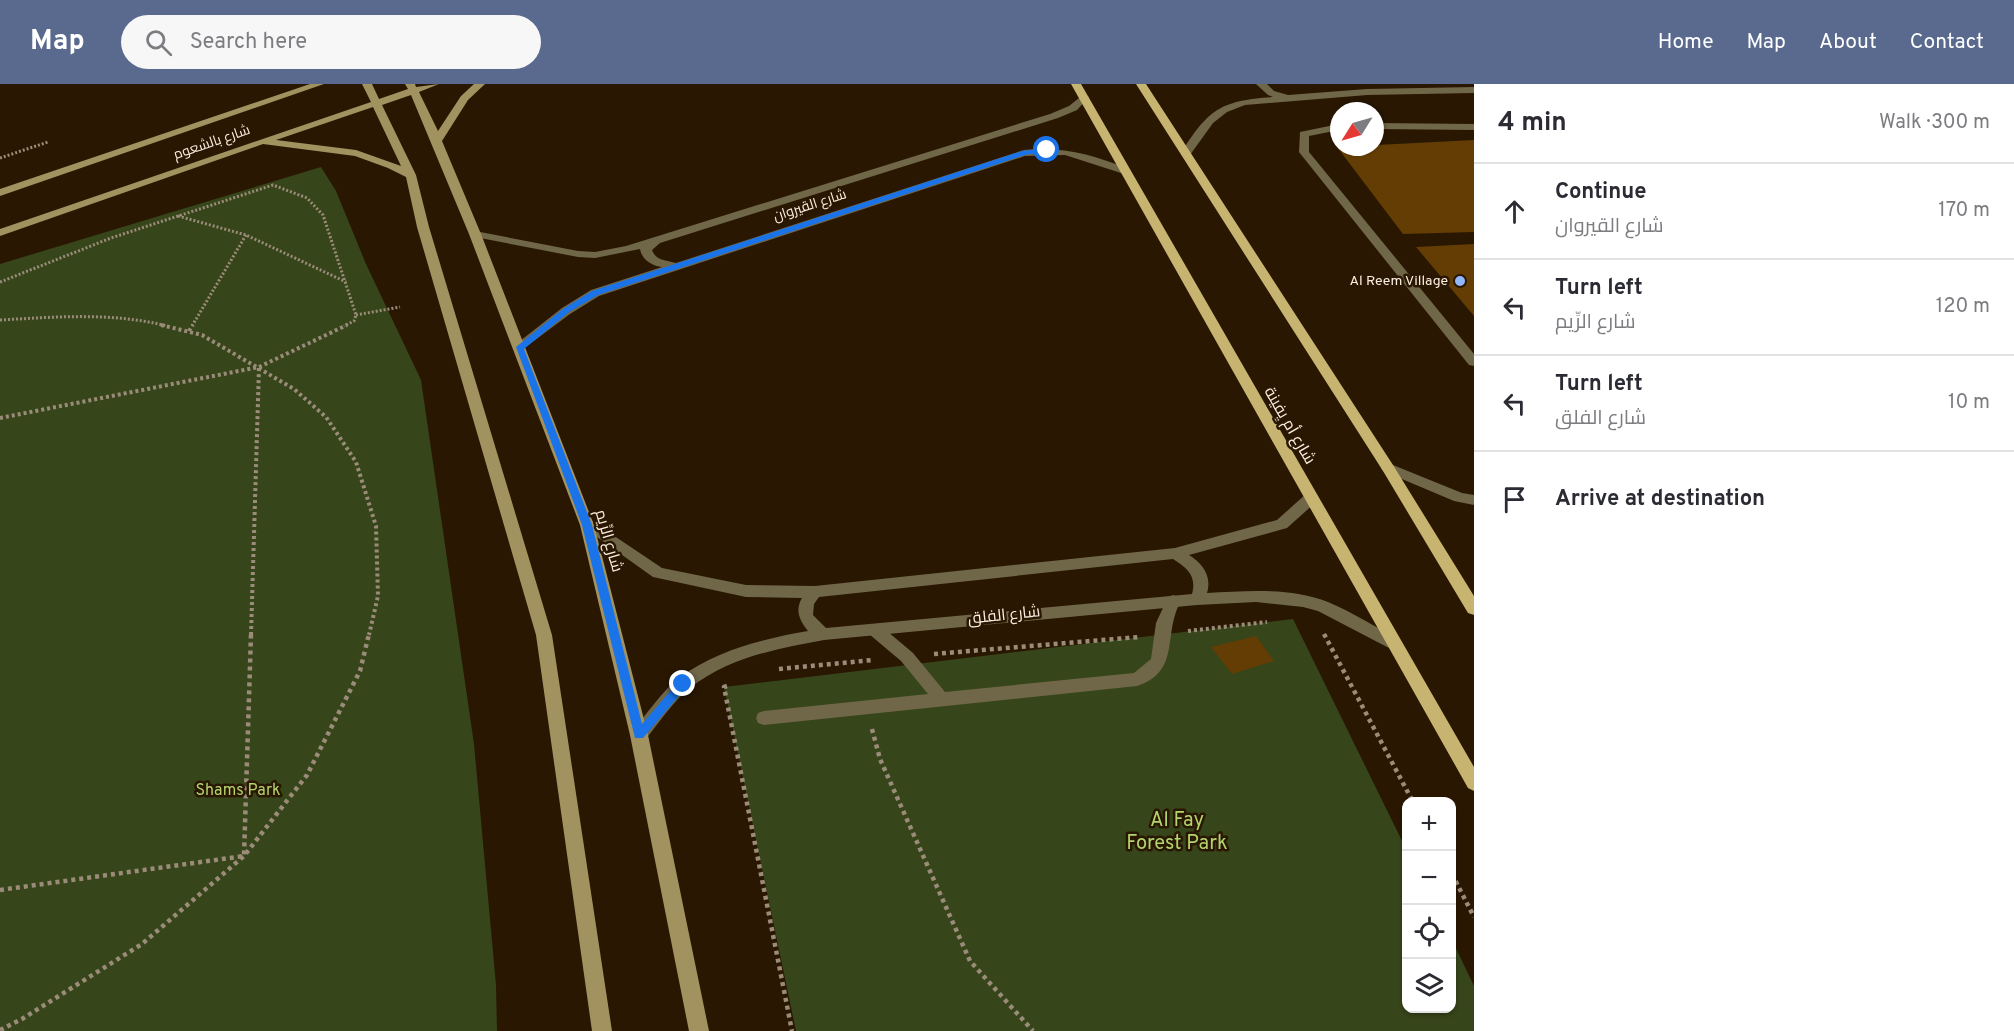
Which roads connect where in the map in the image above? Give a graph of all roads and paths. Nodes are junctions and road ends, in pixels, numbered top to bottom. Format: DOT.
graph roads {
  1 [pos="286,84"];
  2 [pos="319,84"];
  3 [pos="367,84"];
  4 [pos="435,84"];
  5 [pos="480,84"];
  6 [pos="1077,84"];
  7 [pos="1141,84"];
  8 [pos="1261,84"];
  9 [pos="412,87"];
  10 [pos="1474,90"];
  11 [pos="1084,97"];
  12 [pos="1286,98"];
  13 [pos="377,102"];
  14 [pos="241,111"];
  15 [pos="1384,126"];
  16 [pos="1474,127"];
  17 [pos="1330,129"];
  18 [pos="998,132"];
  19 [pos="261,141"];
  20 [pos="48,142"];
  21 [pos="435,143"];
  22 [pos="1024,153"];
  23 [pos="1186,153"];
  24 [pos="0,158"];
  25 [pos="1125,171"];
  26 [pos="411,175"];
  27 [pos="4,192"];
  28 [pos="0,201"];
  29 [pos="178,216"];
  30 [pos="0,233"];
  31 [pos="475,234"];
  32 [pos="246,235"];
  33 [pos="656,240"];
  34 [pos="675,265"];
  35 [pos="0,282"];
  36 [pos="347,282"];
  37 [pos="400,307"];
  38 [pos="356,315"];
  39 [pos="0,320"];
  40 [pos="189,331"];
  41 [pos="519,348"];
  42 [pos="1474,362"];
  43 [pos="259,367"];
  44 [pos="0,418"];
  45 [pos="1388,468"];
  46 [pos="1311,498"];
  47 [pos="1474,500"];
  48 [pos="587,525"];
  49 [pos="1175,553"];
  50 [pos="815,592"];
  51 [pos="1197,599"];
  52 [pos="1173,601"];
  53 [pos="1474,609"];
  54 [pos="875,630"];
  55 [pos="824,634"];
  56 [pos="1393,643"];
  57 [pos="724,687"];
  58 [pos="942,700"];
  59 [pos="867,708"];
  60 [pos="764,718"];
  61 [pos="639,735"];
  62 [pos="1474,783"];
  63 [pos="244,856"];
  64 [pos="1456,882"];
  65 [pos="0,890"];
  66 [pos="1474,916"];
  67 [pos="0,1030"];
  68 [pos="602,1031"];
  69 [pos="699,1031"];
  70 [pos="792,1031"];
  71 [pos="1033,1031"];
  1 -- 14 [label="main road"];
  2 -- 14 [label="main road, شارع بالشعوم"];
  3 -- 13 [label="main road"];
  4 -- 9 [label="main road, شارع بالشعوم"];
  5 -- 21 [label="main road"];
  6 -- 11 [label="main road, شارع أم يِفينة"];
  7 -- 23 [label="main road"];
  8 -- 12 [label="street"];
  9 -- 13 [label="main road, شارع بالشعوم"];
  9 -- 21 [label="main road, شارع الرِّيم"];
  10 -- 12 [label="street"];
  11 -- 18 [label="street, شارع القيروان"];
  11 -- 25 [label="main road, شارع أم يِفينة"];
  12 -- 23 [label="street"];
  13 -- 19 [label="main road, شارع بالشعوم"];
  13 -- 26 [label="main road"];
  14 -- 27 [label="main road, شارع بالشعوم"];
  15 -- 16 [label="street"];
  17 -- 42 [label="street"];
  18 -- 22 [label="street"];
  18 -- 33 [label="street, شارع القيروان"];
  19 -- 26 [label="main road"];
  19 -- 30 [label="main road, شارع بالشعوم"];
  20 -- 24 [label="path"];
  21 -- 31 [label="main road, شارع الرِّيم"];
  22 -- 25 [label="street, شارع القيروان"];
  22 -- 34 [label="street, شارع القيروان"];
  23 -- 45 [label="main road"];
  25 -- 46 [label="main road, شارع أم يِفينة"];
  26 -- 68 [label="main road"];
  27 -- 28 [label="main road"];
  29 -- 32 [label="path"];
  29 -- 35 [label="path"];
  29 -- 36 [label="path"];
  31 -- 33 [label="street, شارع القيروان"];
  31 -- 41 [label="main road, شارع الرِّيم"];
  32 -- 36 [label="path"];
  32 -- 40 [label="path"];
  33 -- 34 [label="street"];
  34 -- 41 [label="street, شارع القيروان"];
  36 -- 38 [label="path"];
  37 -- 38 [label="path"];
  38 -- 43 [label="path"];
  39 -- 40 [label="path"];
  40 -- 43 [label="path"];
  41 -- 48 [label="main road, شارع الرِّيم"];
  43 -- 44 [label="path"];
  43 -- 63 [label="path"];
  43 -- 63 [label="path"];
  45 -- 47 [label="street"];
  45 -- 53 [label="main road"];
  46 -- 49 [label="street"];
  46 -- 56 [label="main road, شارع أم يِفينة"];
  48 -- 50 [label="street"];
  48 -- 61 [label="main road, شارع الرِّيم"];
  49 -- 50 [label="street"];
  49 -- 51 [label="street"];
  50 -- 55 [label="street"];
  51 -- 52 [label="street, شارع الفلق"];
  51 -- 56 [label="street, شارع الفلق"];
  52 -- 54 [label="street, شارع الفلق"];
  52 -- 58 [label="street"];
  54 -- 55 [label="street, شارع الفلق"];
  54 -- 58 [label="street"];
  55 -- 61 [label="street, شارع الفلق"];
  56 -- 62 [label="main road, شارع أم يِفينة"];
  57 -- 70 [label="path"];
  58 -- 59 [label="street"];
  59 -- 60 [label="street"];
  59 -- 71 [label="path"];
  61 -- 69 [label="main road, شارع الرِّيم"];
  63 -- 65 [label="path"];
  63 -- 67 [label="path"];
  64 -- 66 [label="path"];
}
